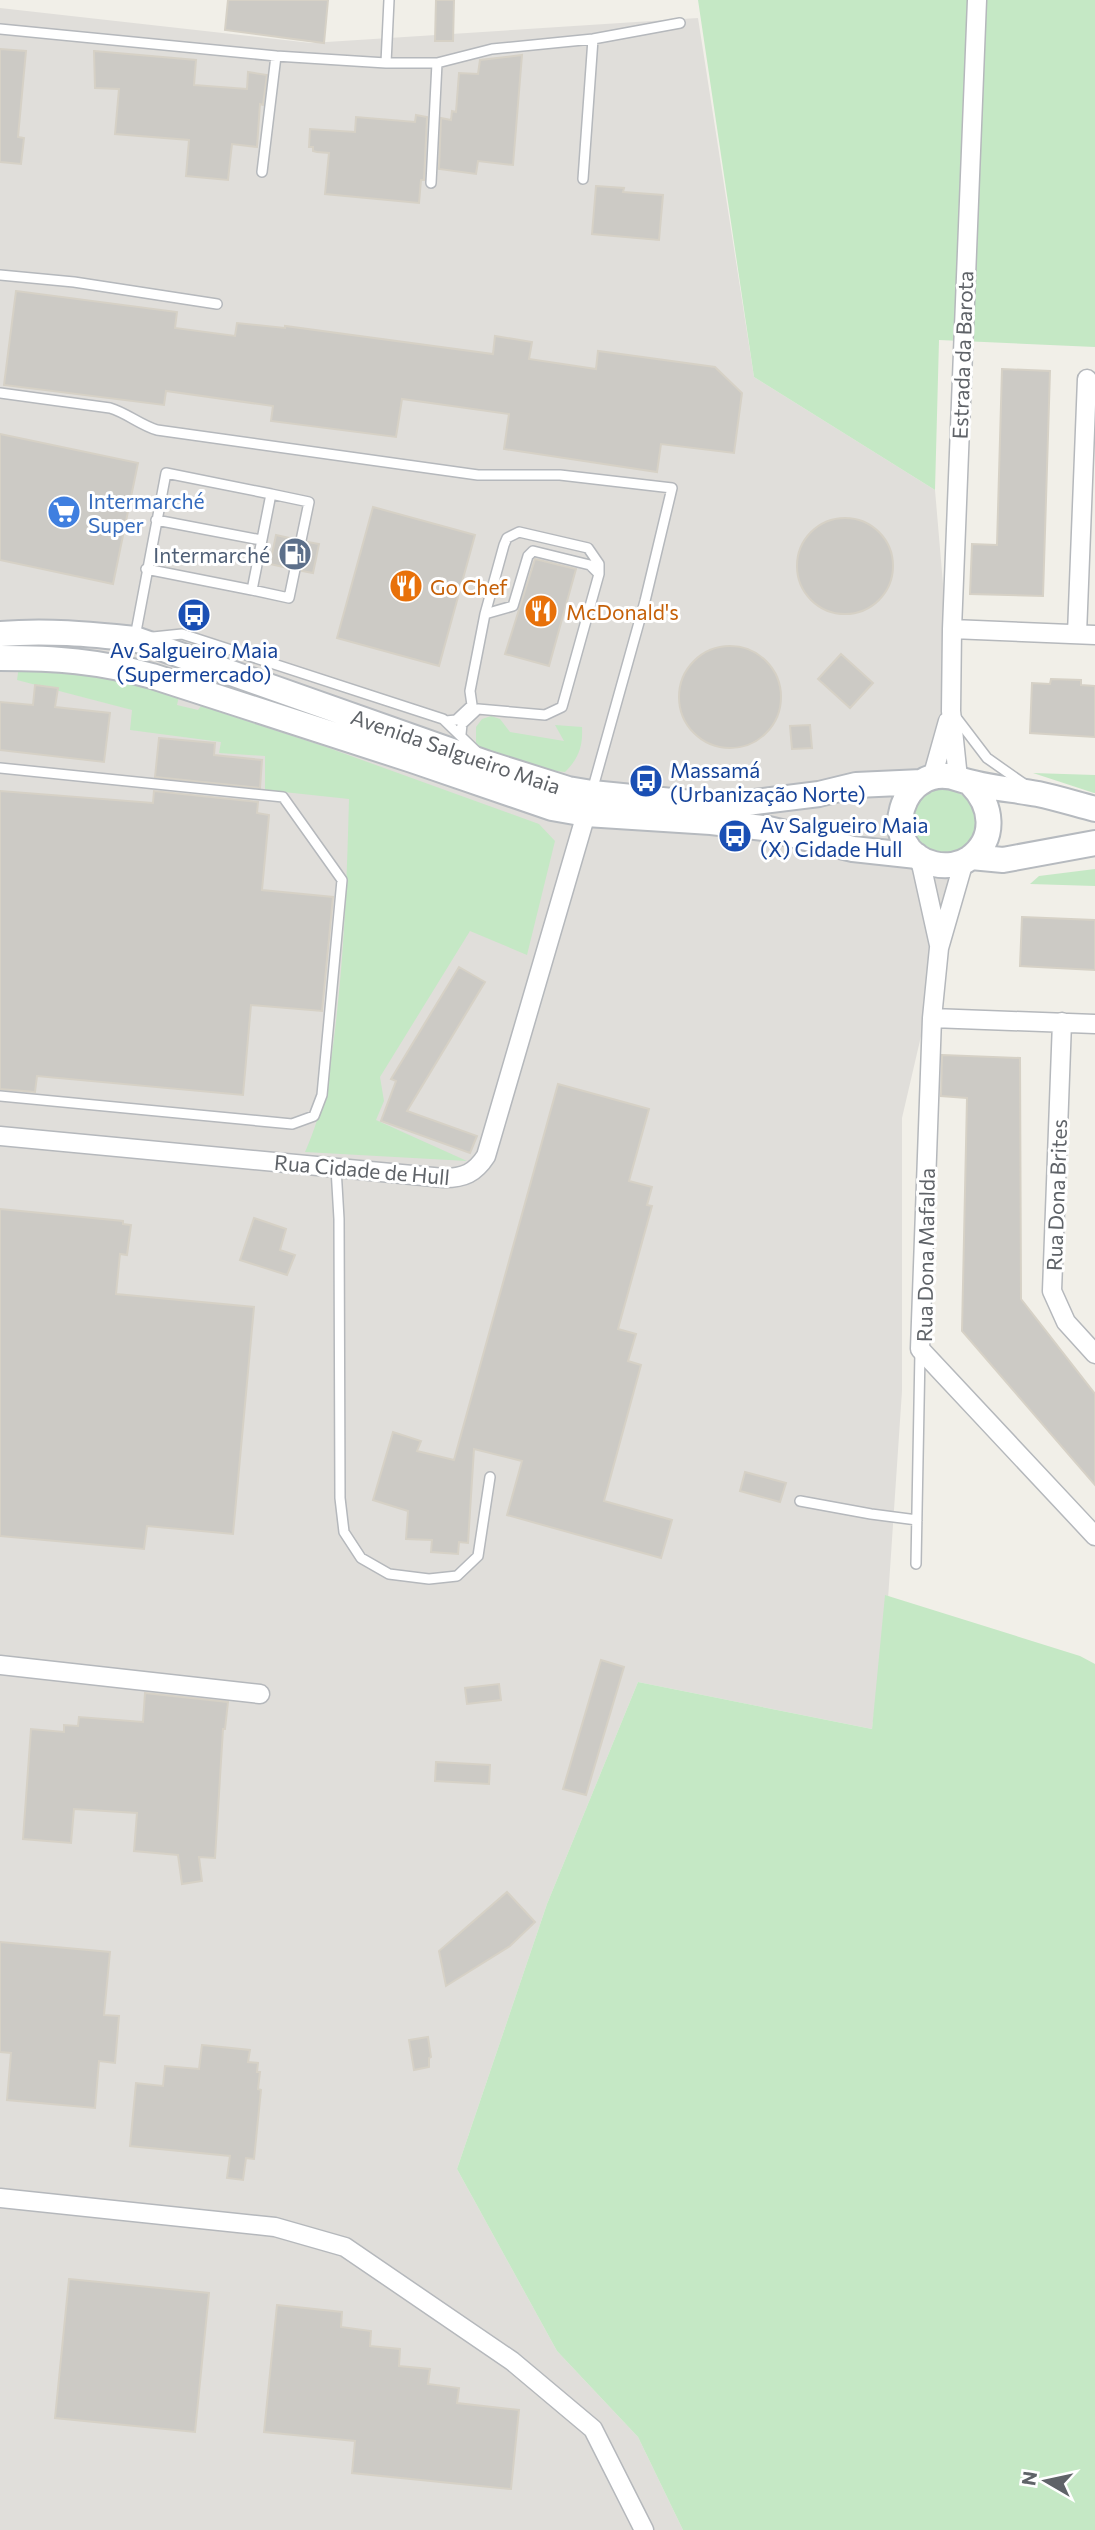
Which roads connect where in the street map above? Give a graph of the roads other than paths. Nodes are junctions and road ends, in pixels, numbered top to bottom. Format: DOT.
graph roads {
  1 [pos="389,0"];
  2 [pos="977,0"];
  3 [pos="680,23"];
  4 [pos="0,29"];
  5 [pos="593,39"];
  6 [pos="276,56"];
  7 [pos="437,62"];
  8 [pos="386,63"];
  9 [pos="262,172"];
  10 [pos="583,179"];
  11 [pos="431,183"];
  12 [pos="0,275"];
  13 [pos="217,304"];
  14 [pos="1087,379"];
  15 [pos="0,393"];
  16 [pos="271,494"];
  17 [pos="156,520"];
  18 [pos="261,540"];
  19 [pos="146,569"];
  20 [pos="599,573"];
  21 [pos="252,590"];
  22 [pos="485,614"];
  23 [pos="952,629"];
  24 [pos="0,634"];
  25 [pos="1086,634"];
  26 [pos="135,639"];
  27 [pos="0,657"];
  28 [pos="951,711"];
  29 [pos="446,721"];
  30 [pos="461,734"];
  31 [pos="486,763"];
  32 [pos="0,768"];
  33 [pos="927,780"];
  34 [pos="965,781"];
  35 [pos="1040,794"];
  36 [pos="589,804"];
  37 [pos="1095,809"];
  38 [pos="1095,843"];
  39 [pos="919,858"];
  40 [pos="968,859"];
  41 [pos="939,948"];
  42 [pos="932,1018"];
  43 [pos="1062,1023"];
  44 [pos="1095,1024"];
  45 [pos="0,1096"];
  46 [pos="0,1136"];
  47 [pos="336,1168"];
  48 [pos="920,1349"];
  49 [pos="1095,1354"];
  50 [pos="490,1477"];
  51 [pos="800,1501"];
  52 [pos="917,1520"];
  53 [pos="1095,1536"];
  54 [pos="916,1564"];
  55 [pos="0,1665"];
  56 [pos="260,1694"];
  57 [pos="0,2199"];
  58 [pos="644,2530"];
  1 -- 8 [label="lane"];
  2 -- 23 [label="street, Estrada da Barota"];
  3 -- 5 [label="lane"];
  4 -- 6 [label="lane"];
  5 -- 7 [label="lane"];
  5 -- 10 [label="lane"];
  6 -- 8 [label="lane"];
  6 -- 9 [label="lane"];
  7 -- 8 [label="lane"];
  7 -- 11 [label="lane"];
  12 -- 13 [label="lane"];
  14 -- 25 [label="street"];
  15 -- 36 [label="lane"];
  16 -- 17 [label="lane"];
  16 -- 18 [label="lane"];
  16 -- 21 [label="lane"];
  17 -- 18 [label="lane"];
  17 -- 19 [label="lane"];
  18 -- 21 [label="lane"];
  19 -- 21 [label="lane"];
  19 -- 26 [label="lane"];
  20 -- 22 [label="lane"];
  20 -- 22 [label="lane"];
  20 -- 30 [label="lane"];
  22 -- 29 [label="lane"];
  23 -- 25 [label="street"];
  23 -- 28 [label="street, Estrada da Barota"];
  24 -- 26 [label="street, Avenida Salgueiro Maia"];
  26 -- 29 [label="lane"];
  26 -- 31 [label="street, Avenida Salgueiro Maia"];
  27 -- 36 [label="street, Avenida Salgueiro Maia"];
  28 -- 33 [label="street, Estrada da Barota"];
  28 -- 34 [label="street, Estrada da Barota"];
  28 -- 35 [label="lane"];
  29 -- 30 [label="lane"];
  30 -- 31 [label="lane"];
  31 -- 36 [label="street, Avenida Salgueiro Maia"];
  32 -- 45 [label="lane"];
  33 -- 34 [label="street, Avenida Salgueiro Maia"];
  33 -- 36 [label="street, Avenida Salgueiro Maia"];
  33 -- 39 [label="street"];
  34 -- 35 [label="street, Avenida Salgueiro Maia"];
  34 -- 40 [label="street"];
  35 -- 37 [label="street, Avenida Salgueiro Maia"];
  36 -- 39 [label="street, Avenida Salgueiro Maia"];
  36 -- 47 [label="street, Rua Cidade de Hull"];
  38 -- 40 [label="street, Avenida Salgueiro Maia"];
  39 -- 40 [label="street, Avenida Salgueiro Maia"];
  39 -- 41 [label="street, Rua Dona Mafalda"];
  40 -- 41 [label="street, Rua Dona Mafalda"];
  41 -- 42 [label="street, Rua Dona Mafalda"];
  42 -- 43 [label="street"];
  42 -- 48 [label="street, Rua Dona Mafalda"];
  43 -- 44 [label="street"];
  43 -- 49 [label="street, Rua Dona Brites"];
  46 -- 47 [label="street, Rua Cidade de Hull"];
  47 -- 50 [label="lane"];
  48 -- 52 [label="lane"];
  48 -- 53 [label="street, Rua Dona Mafalda"];
  51 -- 52 [label="lane"];
  52 -- 54 [label="lane"];
  55 -- 56 [label="street"];
  57 -- 58 [label="street"];
}
